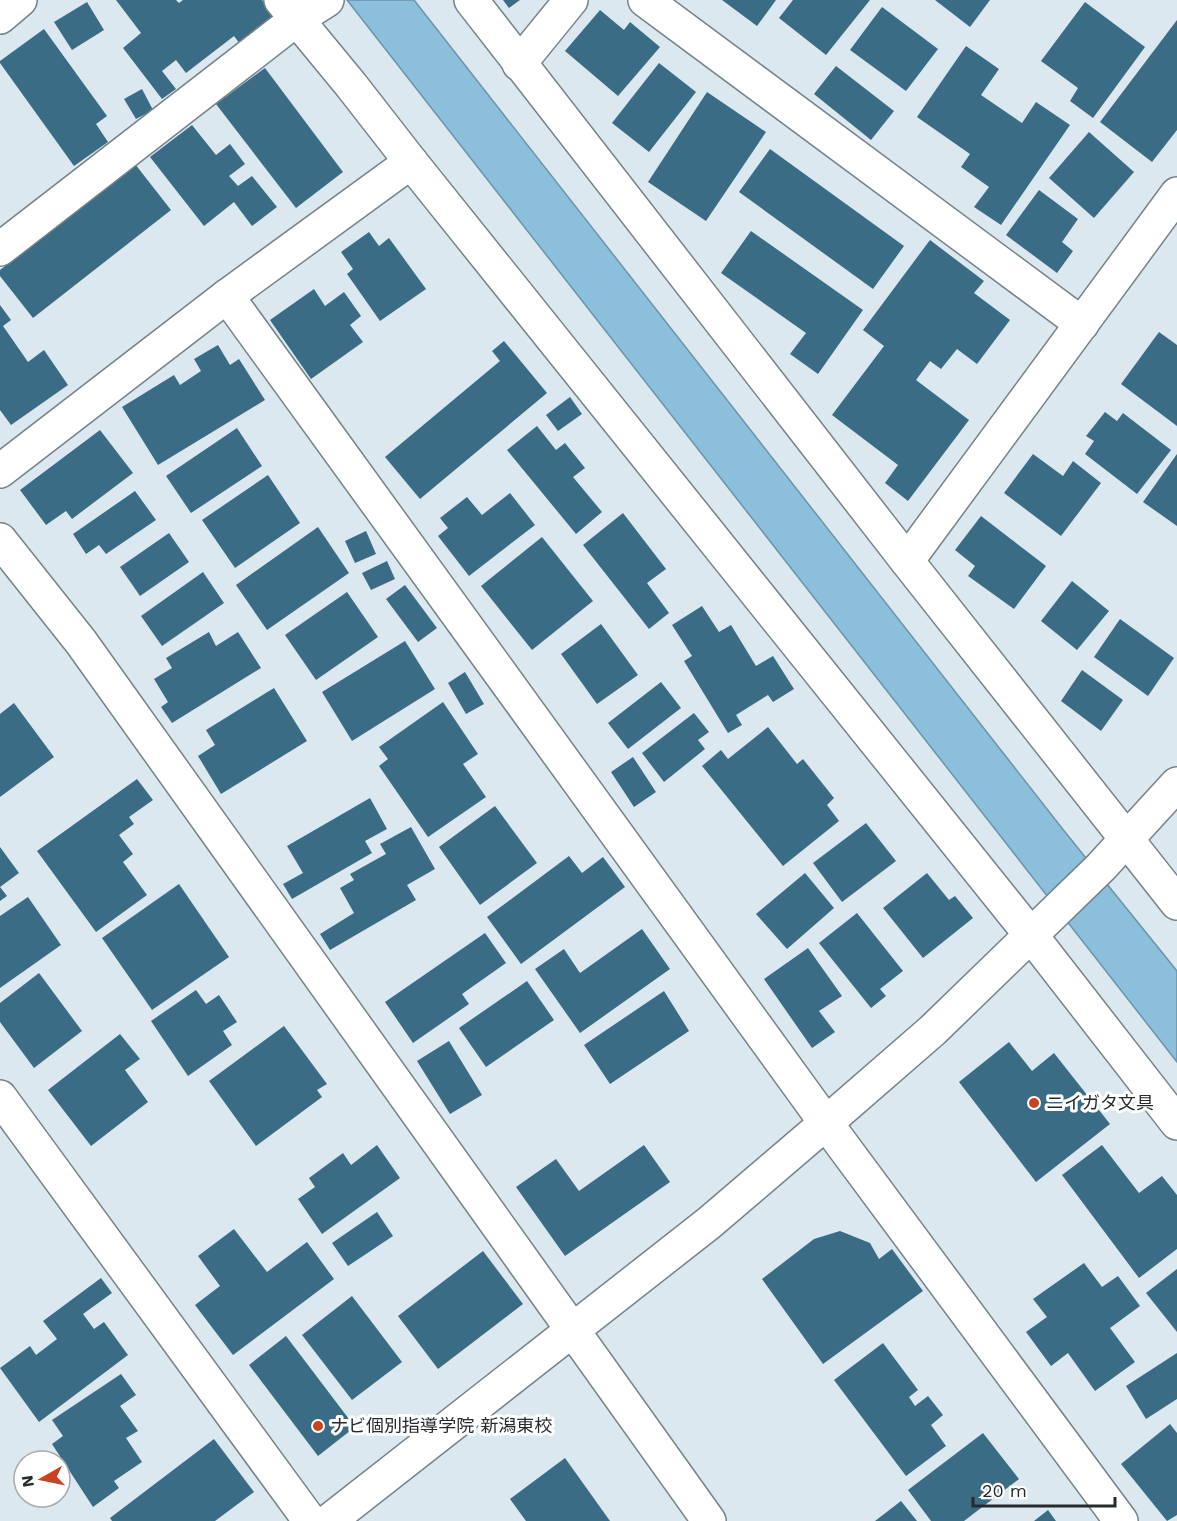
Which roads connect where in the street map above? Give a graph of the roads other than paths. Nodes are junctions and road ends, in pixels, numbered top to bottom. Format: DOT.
graph roads {
  1 [pos="20,0"];
  2 [pos="327,0"];
  3 [pos="471,0"];
  4 [pos="571,0"];
  5 [pos="645,0"];
  6 [pos="289,10"];
  7 [pos="0,17"];
  8 [pos="519,64"];
  9 [pos="411,162"];
  10 [pos="1177,194"];
  11 [pos="0,249"];
  12 [pos="227,296"];
  13 [pos="1082,324"];
  14 [pos="0,471"];
  15 [pos="0,540"];
  16 [pos="907,561"];
  17 [pos="1177,783"];
  18 [pos="1127,839"];
  19 [pos="1177,903"];
  20 [pos="1041,924"];
  21 [pos="0,1097"];
  22 [pos="826,1123"];
  23 [pos="1177,1123"];
  24 [pos="573,1329"];
  25 [pos="310,1521"];
  26 [pos="329,1521"];
  27 [pos="709,1521"];
  28 [pos="1121,1521"];
  1 -- 7 [label="street"];
  2 -- 6 [label="street"];
  3 -- 8 [label="street"];
  4 -- 8 [label="street"];
  5 -- 13 [label="street"];
  6 -- 9 [label="street"];
  6 -- 11 [label="street"];
  8 -- 16 [label="street"];
  9 -- 12 [label="street"];
  9 -- 20 [label="street"];
  10 -- 13 [label="street"];
  12 -- 14 [label="street"];
  12 -- 22 [label="street"];
  13 -- 16 [label="street"];
  15 -- 24 [label="street"];
  16 -- 18 [label="street"];
  17 -- 18 [label="street"];
  18 -- 19 [label="street"];
  18 -- 20 [label="street"];
  20 -- 22 [label="street"];
  20 -- 23 [label="street"];
  21 -- 25 [label="street"];
  22 -- 24 [label="street"];
  22 -- 28 [label="street"];
  24 -- 26 [label="street"];
  24 -- 27 [label="street"];
}
